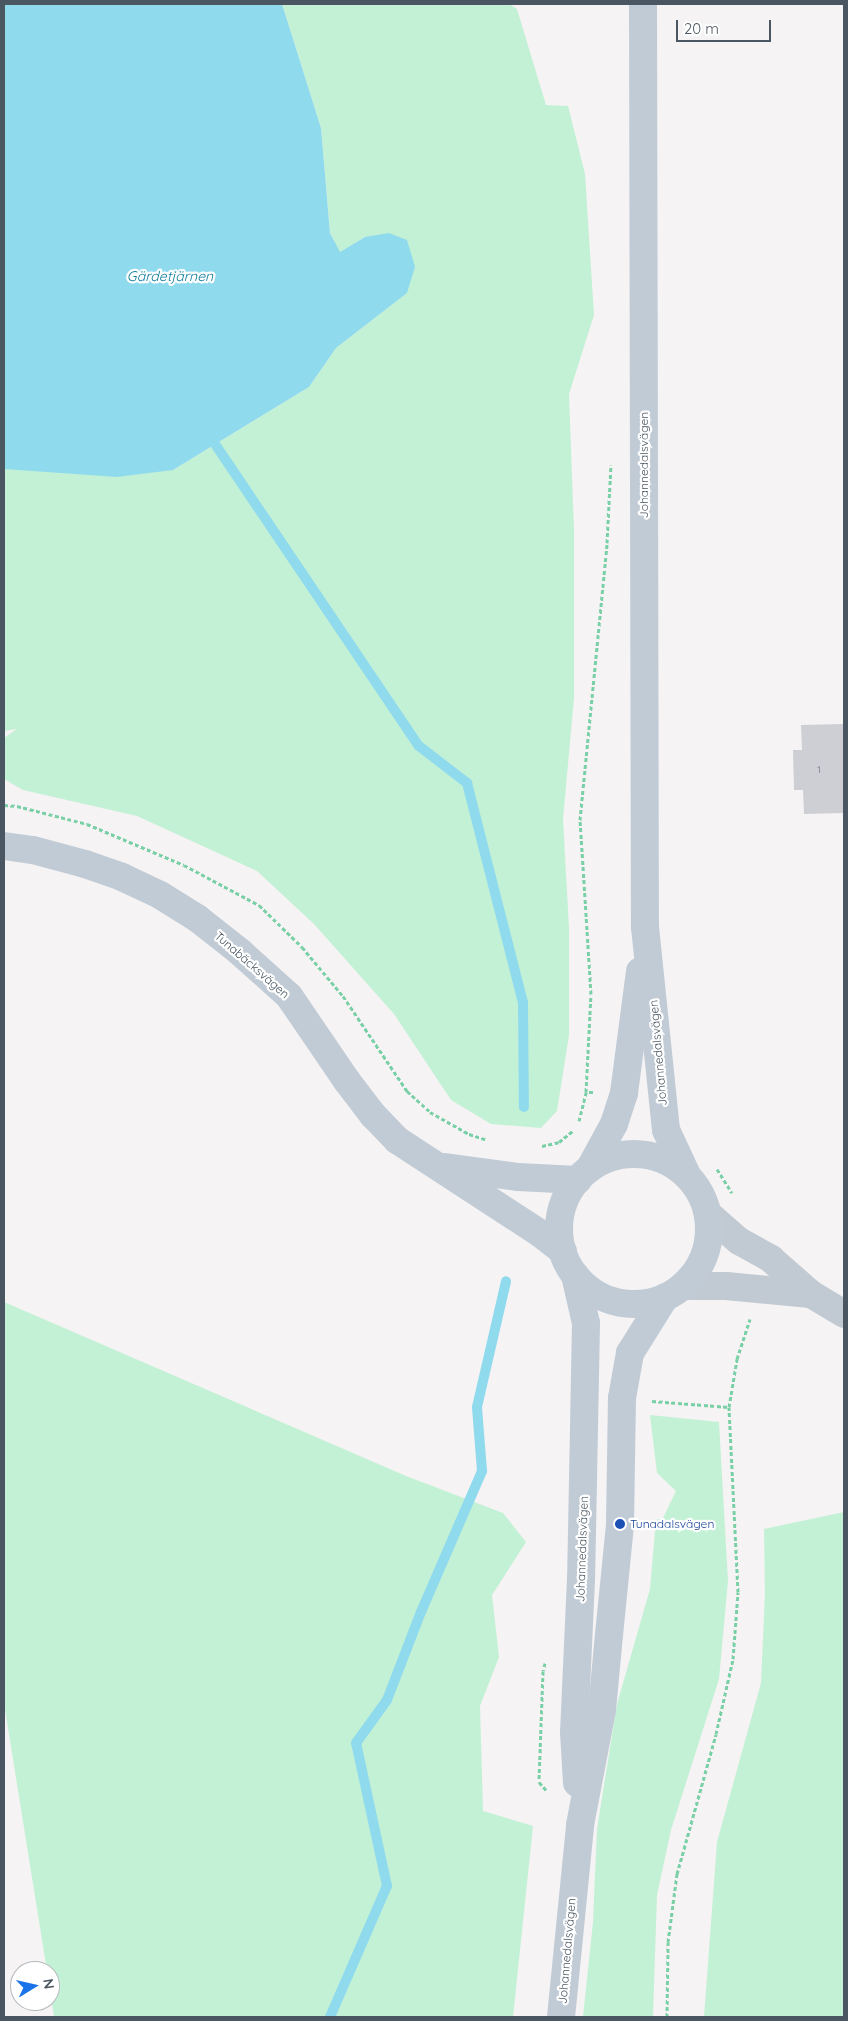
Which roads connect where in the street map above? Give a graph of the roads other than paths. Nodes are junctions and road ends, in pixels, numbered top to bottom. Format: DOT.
graph roads {
  1 [pos="643,4"];
  2 [pos="4,846"];
  3 [pos="645,927"];
  4 [pos="441,1167"];
  5 [pos="584,1174"];
  6 [pos="687,1175"];
  7 [pos="708,1214"];
  8 [pos="569,1263"];
  9 [pos="674,1292"];
  10 [pos="811,1294"];
  11 [pos="844,1314"];
  12 [pos="580,1824"];
  13 [pos="561,2017"];
  1 -- 3 [label="main road, Johannedalsvägen"];
  2 -- 4 [label="main road, Tunabäcksvägen"];
  3 -- 5 [label="main road, Johannedalsvägen"];
  3 -- 6 [label="main road, Johannedalsvägen"];
  4 -- 5 [label="main road, Tunabäcksvägen"];
  4 -- 8 [label="main road, Tunabäcksvägen"];
  5 -- 6 [label="main road"];
  5 -- 8 [label="main road"];
  6 -- 7 [label="main road"];
  7 -- 9 [label="main road"];
  7 -- 10 [label="street"];
  8 -- 9 [label="main road"];
  8 -- 12 [label="main road, Johannedalsvägen"];
  9 -- 10 [label="street"];
  9 -- 12 [label="main road, Johannedalsvägen"];
  10 -- 11 [label="street"];
  12 -- 13 [label="main road, Johannedalsvägen"];
}
